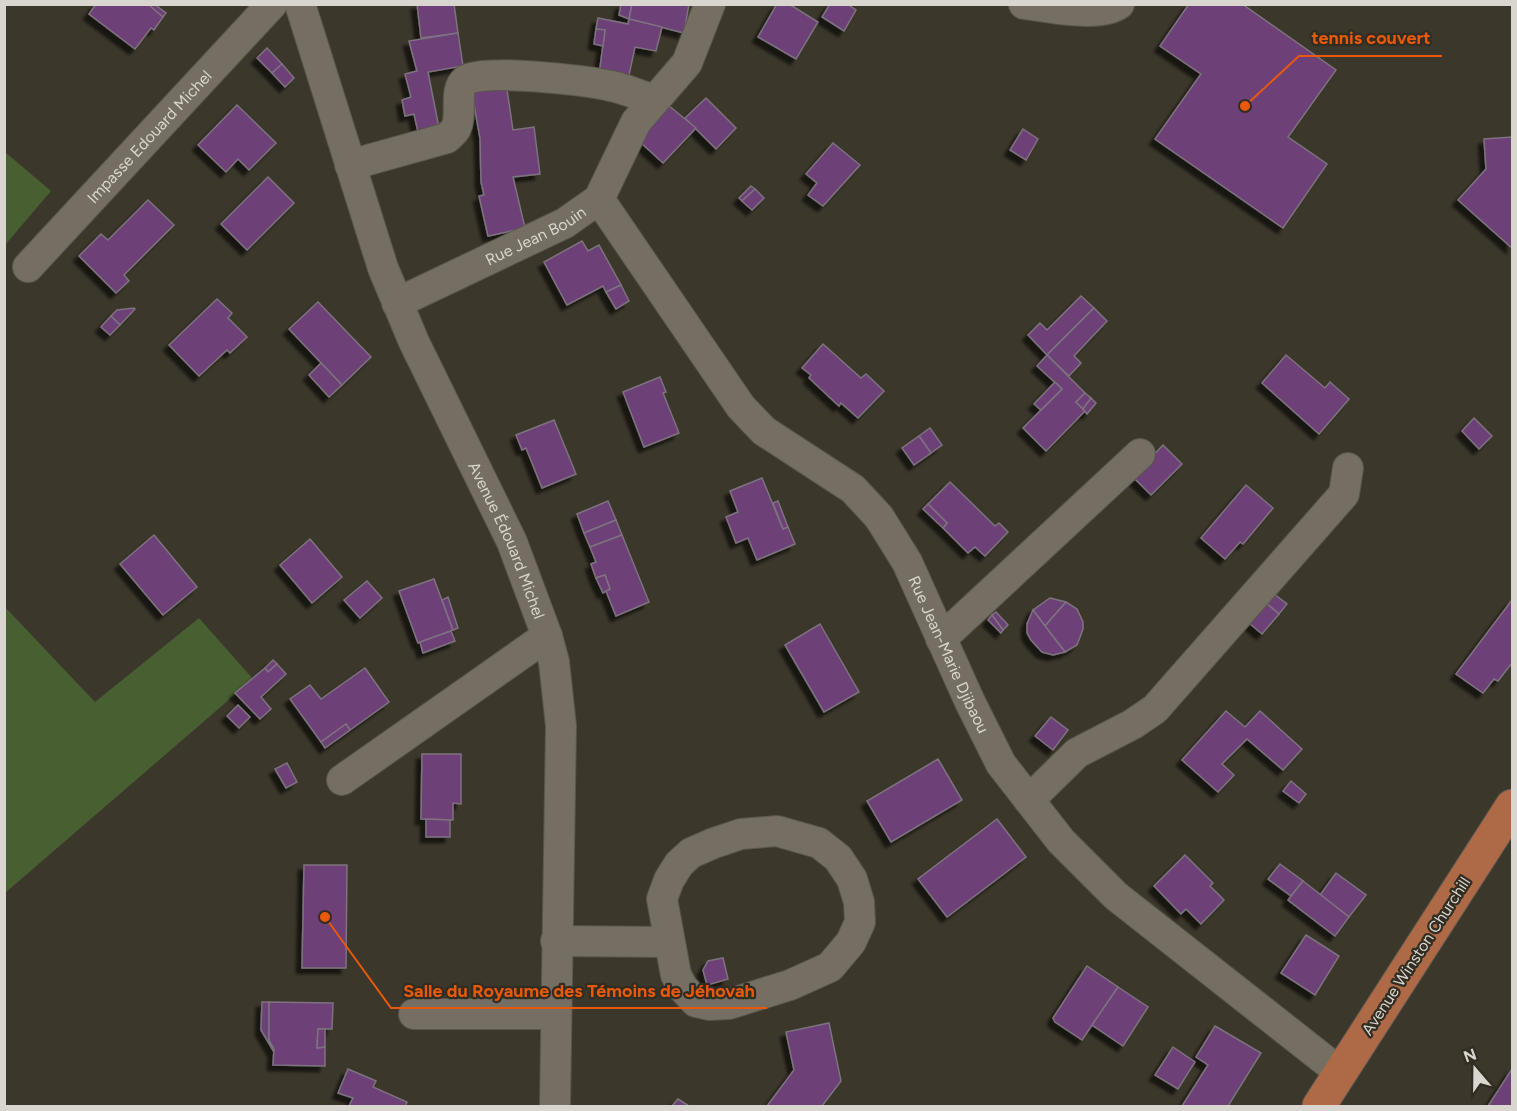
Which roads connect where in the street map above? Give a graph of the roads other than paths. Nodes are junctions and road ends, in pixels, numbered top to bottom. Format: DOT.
graph roads {
  1 [pos="272,4"];
  2 [pos="300,4"];
  3 [pos="710,4"];
  4 [pos="1024,4"];
  5 [pos="1119,4"];
  6 [pos="655,100"];
  7 [pos="350,165"];
  8 [pos="599,199"];
  9 [pos="28,267"];
  10 [pos="397,303"];
  11 [pos="1140,454"];
  12 [pos="1348,468"];
  13 [pos="547,636"];
  14 [pos="941,639"];
  15 [pos="342,780"];
  16 [pos="1029,800"];
  17 [pos="1512,806"];
  18 [pos="556,941"];
  19 [pos="668,942"];
  20 [pos="414,1014"];
  21 [pos="555,1014"];
  22 [pos="1341,1073"];
  23 [pos="555,1107"];
  24 [pos="1319,1107"];
  1 -- 9 [label="street, Impasse Edouard Michel"];
  2 -- 7 [label="street, Avenue Édouard Michel"];
  3 -- 6 [label="street, Rue Jean Bouin"];
  4 -- 5 [label="street"];
  6 -- 7 [label="street"];
  6 -- 8 [label="street, Rue Jean Bouin"];
  7 -- 10 [label="street, Avenue Édouard Michel"];
  8 -- 10 [label="street, Rue Jean Bouin"];
  8 -- 14 [label="street, Rue Jean-Marie Djibaou"];
  10 -- 13 [label="street, Avenue Édouard Michel"];
  11 -- 14 [label="street"];
  12 -- 16 [label="street"];
  13 -- 15 [label="street"];
  13 -- 18 [label="street, Avenue Édouard Michel"];
  14 -- 16 [label="street, Rue Jean-Marie Djibaou"];
  16 -- 22 [label="street, Rue Jean-Marie Djibaou"];
  17 -- 22 [label="main road, Avenue Winston Churchill"];
  18 -- 19 [label="street"];
  18 -- 21 [label="street, Avenue Édouard Michel"];
  19 -- 19 [label="street"];
  20 -- 21 [label="street"];
  21 -- 23 [label="street, Avenue Édouard Michel"];
  22 -- 24 [label="main road, Avenue Winston Churchill"];
}
